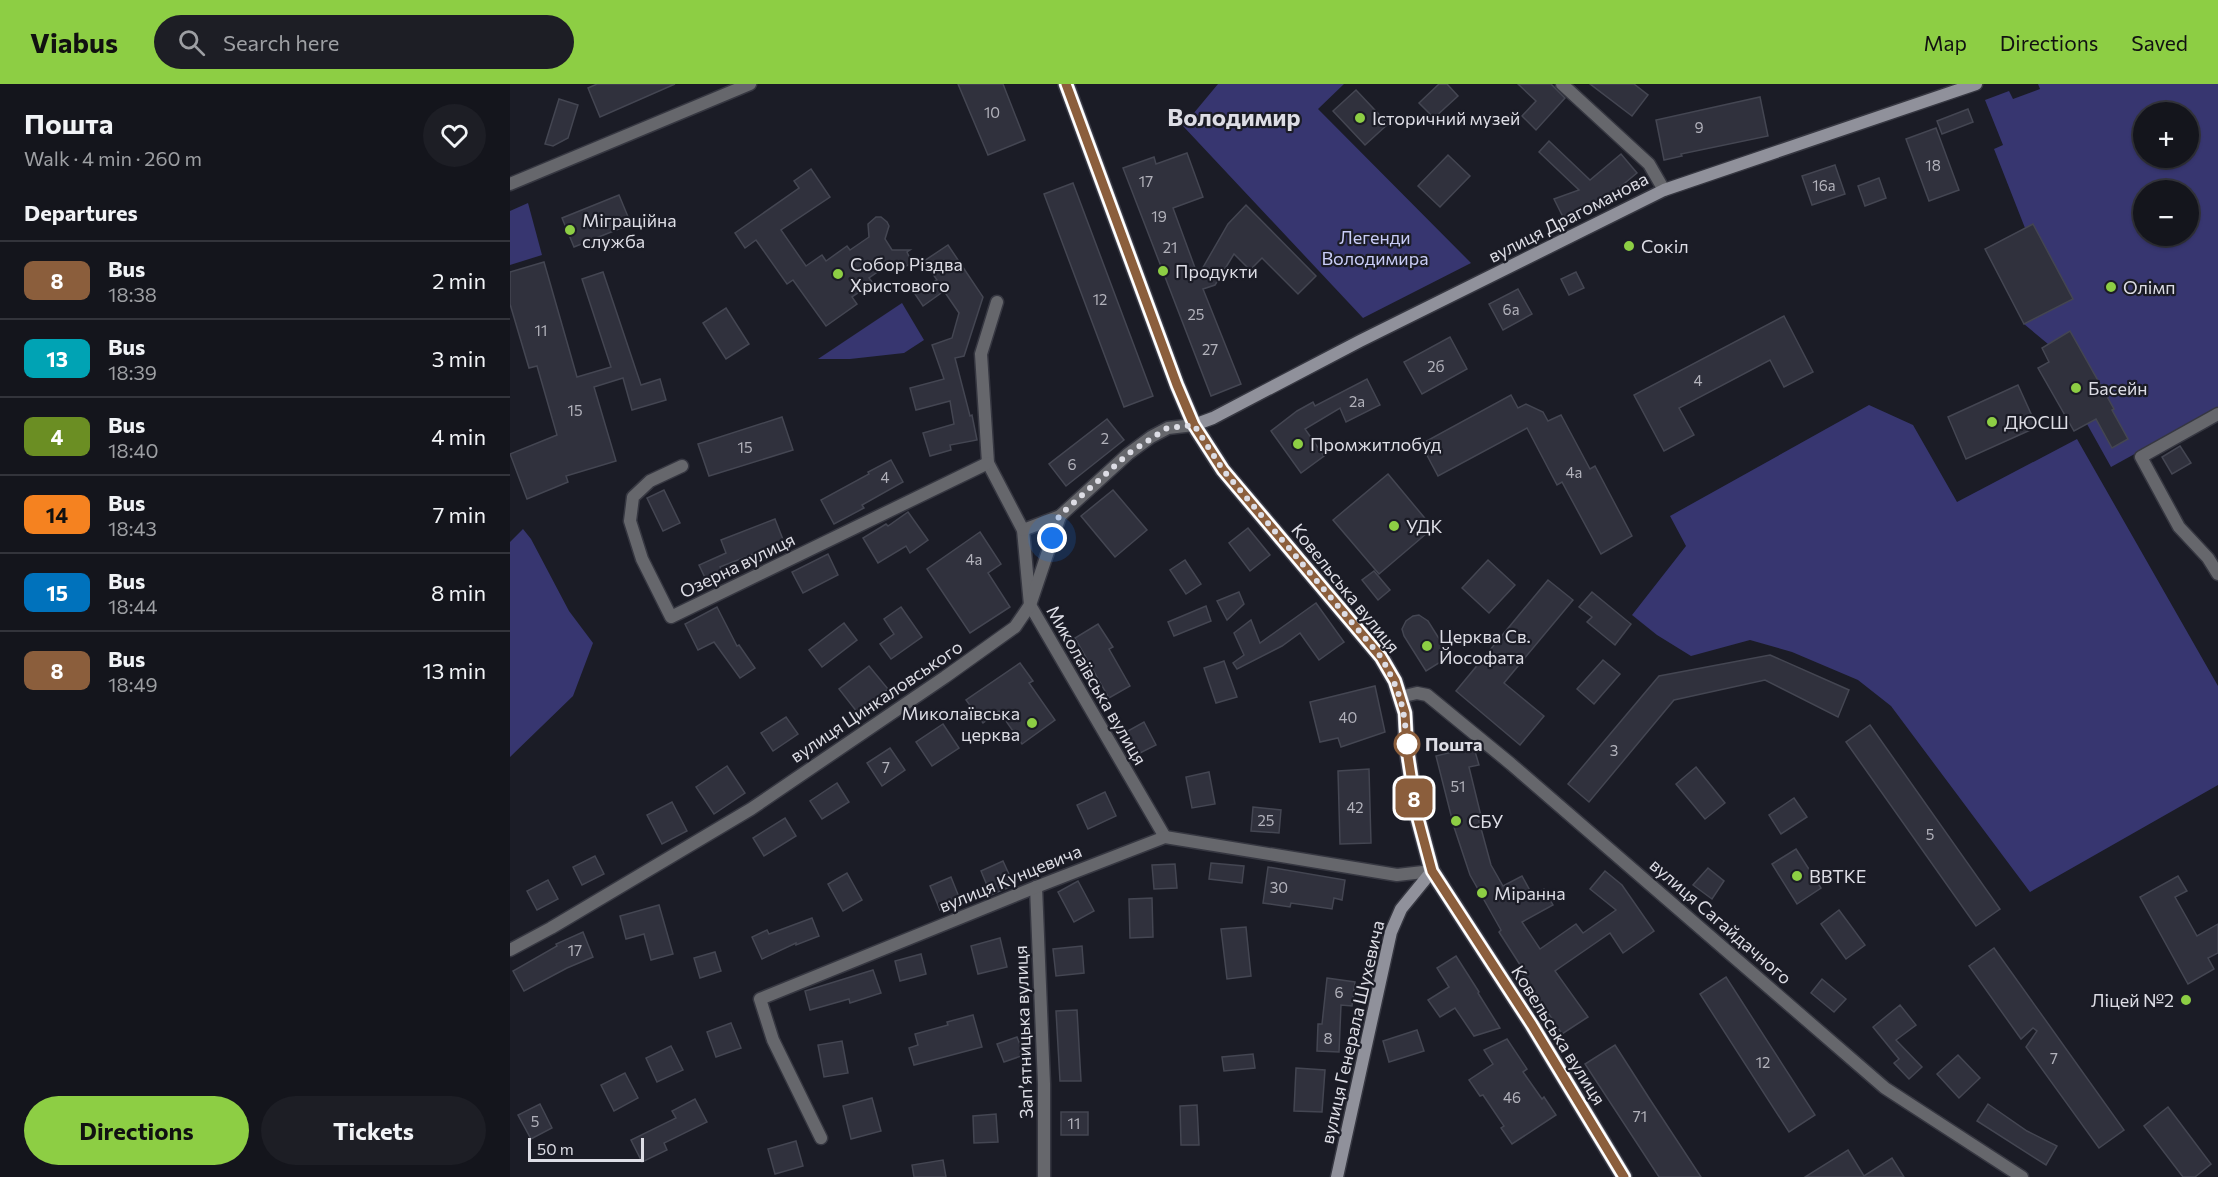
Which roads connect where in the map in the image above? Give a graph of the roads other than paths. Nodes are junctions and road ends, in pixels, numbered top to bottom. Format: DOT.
graph roads {
  1 [pos="750,84"];
  2 [pos="1066,84"];
  3 [pos="1562,84"];
  4 [pos="1976,84"];
  5 [pos="510,184"];
  6 [pos="1664,190"];
  7 [pos="997,302"];
  8 [pos="2218,414"];
  9 [pos="1194,425"];
  10 [pos="988,463"];
  11 [pos="682,466"];
  12 [pos="1059,516"];
  13 [pos="1023,530"];
  14 [pos="2218,574"];
  15 [pos="1030,604"];
  16 [pos="1400,697"];
  17 [pos="1165,837"];
  18 [pos="1432,871"];
  19 [pos="1036,886"];
  20 [pos="510,950"];
  21 [pos="821,1138"];
  22 [pos="1044,1177"];
  23 [pos="1337,1177"];
  24 [pos="1624,1177"];
  25 [pos="2022,1177"];
  1 -- 5 [label="street"];
  2 -- 9 [label="main road, Ковельська вулиця"];
  3 -- 6 [label="street"];
  4 -- 6 [label="street, вулиця Драгоманова"];
  6 -- 9 [label="street, вулиця Драгоманова"];
  7 -- 10 [label="street, Миколаївська вулиця"];
  8 -- 14 [label="street"];
  9 -- 12 [label="street, вулиця Цинкаловського"];
  9 -- 16 [label="main road, Ковельська вулиця"];
  10 -- 11 [label="street, Озерна вулиця"];
  10 -- 13 [label="street, Миколаївська вулиця"];
  12 -- 13 [label="street"];
  12 -- 15 [label="street, вулиця Цинкаловського"];
  13 -- 15 [label="street, Миколаївська вулиця"];
  15 -- 17 [label="street, Миколаївська вулиця"];
  15 -- 20 [label="street, вулиця Цинкаловського"];
  16 -- 18 [label="main road, Ковельська вулиця"];
  16 -- 25 [label="street, вулиця Сагайдачного"];
  17 -- 18 [label="street"];
  17 -- 19 [label="street, вулиця Кунцевича"];
  18 -- 23 [label="street, вулиця Генерала Шухевича"];
  18 -- 24 [label="main road, Ковельська вулиця"];
  19 -- 21 [label="street, вулиця Кунцевича"];
  19 -- 22 [label="street, Запʼятницька вулиця"];
}
